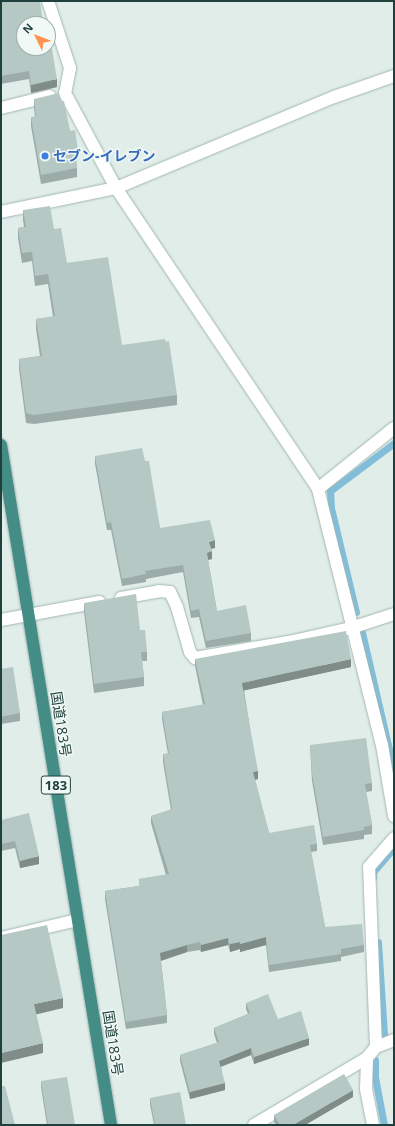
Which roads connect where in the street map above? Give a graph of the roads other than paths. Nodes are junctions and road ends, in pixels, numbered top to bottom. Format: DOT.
graph roads {
  1 [pos="48,1"];
  2 [pos="394,76"];
  3 [pos="65,93"];
  4 [pos="1,108"];
  5 [pos="116,188"];
  6 [pos="1,212"];
  7 [pos="394,428"];
  8 [pos="1,445"];
  9 [pos="318,489"];
  10 [pos="28,614"];
  11 [pos="394,614"];
  12 [pos="1,620"];
  13 [pos="351,628"];
  14 [pos="394,816"];
  15 [pos="394,838"];
  16 [pos="78,920"];
  17 [pos="1,938"];
  18 [pos="394,1040"];
  19 [pos="376,1047"];
  20 [pos="367,1058"];
  21 [pos="111,1125"];
  22 [pos="254,1125"];
  23 [pos="373,1125"];
  1 -- 3 [label="street"];
  2 -- 5 [label="street"];
  3 -- 4 [label="street"];
  3 -- 5 [label="street"];
  5 -- 6 [label="street"];
  5 -- 9 [label="street"];
  7 -- 9 [label="street"];
  8 -- 10 [label="highway, 国道183号 / 183"];
  9 -- 13 [label="street"];
  10 -- 12 [label="street"];
  10 -- 13 [label="street"];
  10 -- 16 [label="highway, 国道183号 / 183"];
  11 -- 13 [label="street"];
  13 -- 14 [label="street"];
  15 -- 19 [label="street"];
  16 -- 17 [label="street"];
  16 -- 21 [label="highway, 国道183号 / 183"];
  18 -- 19 [label="street"];
  19 -- 20 [label="street"];
  20 -- 22 [label="street"];
  20 -- 23 [label="street"];
}
